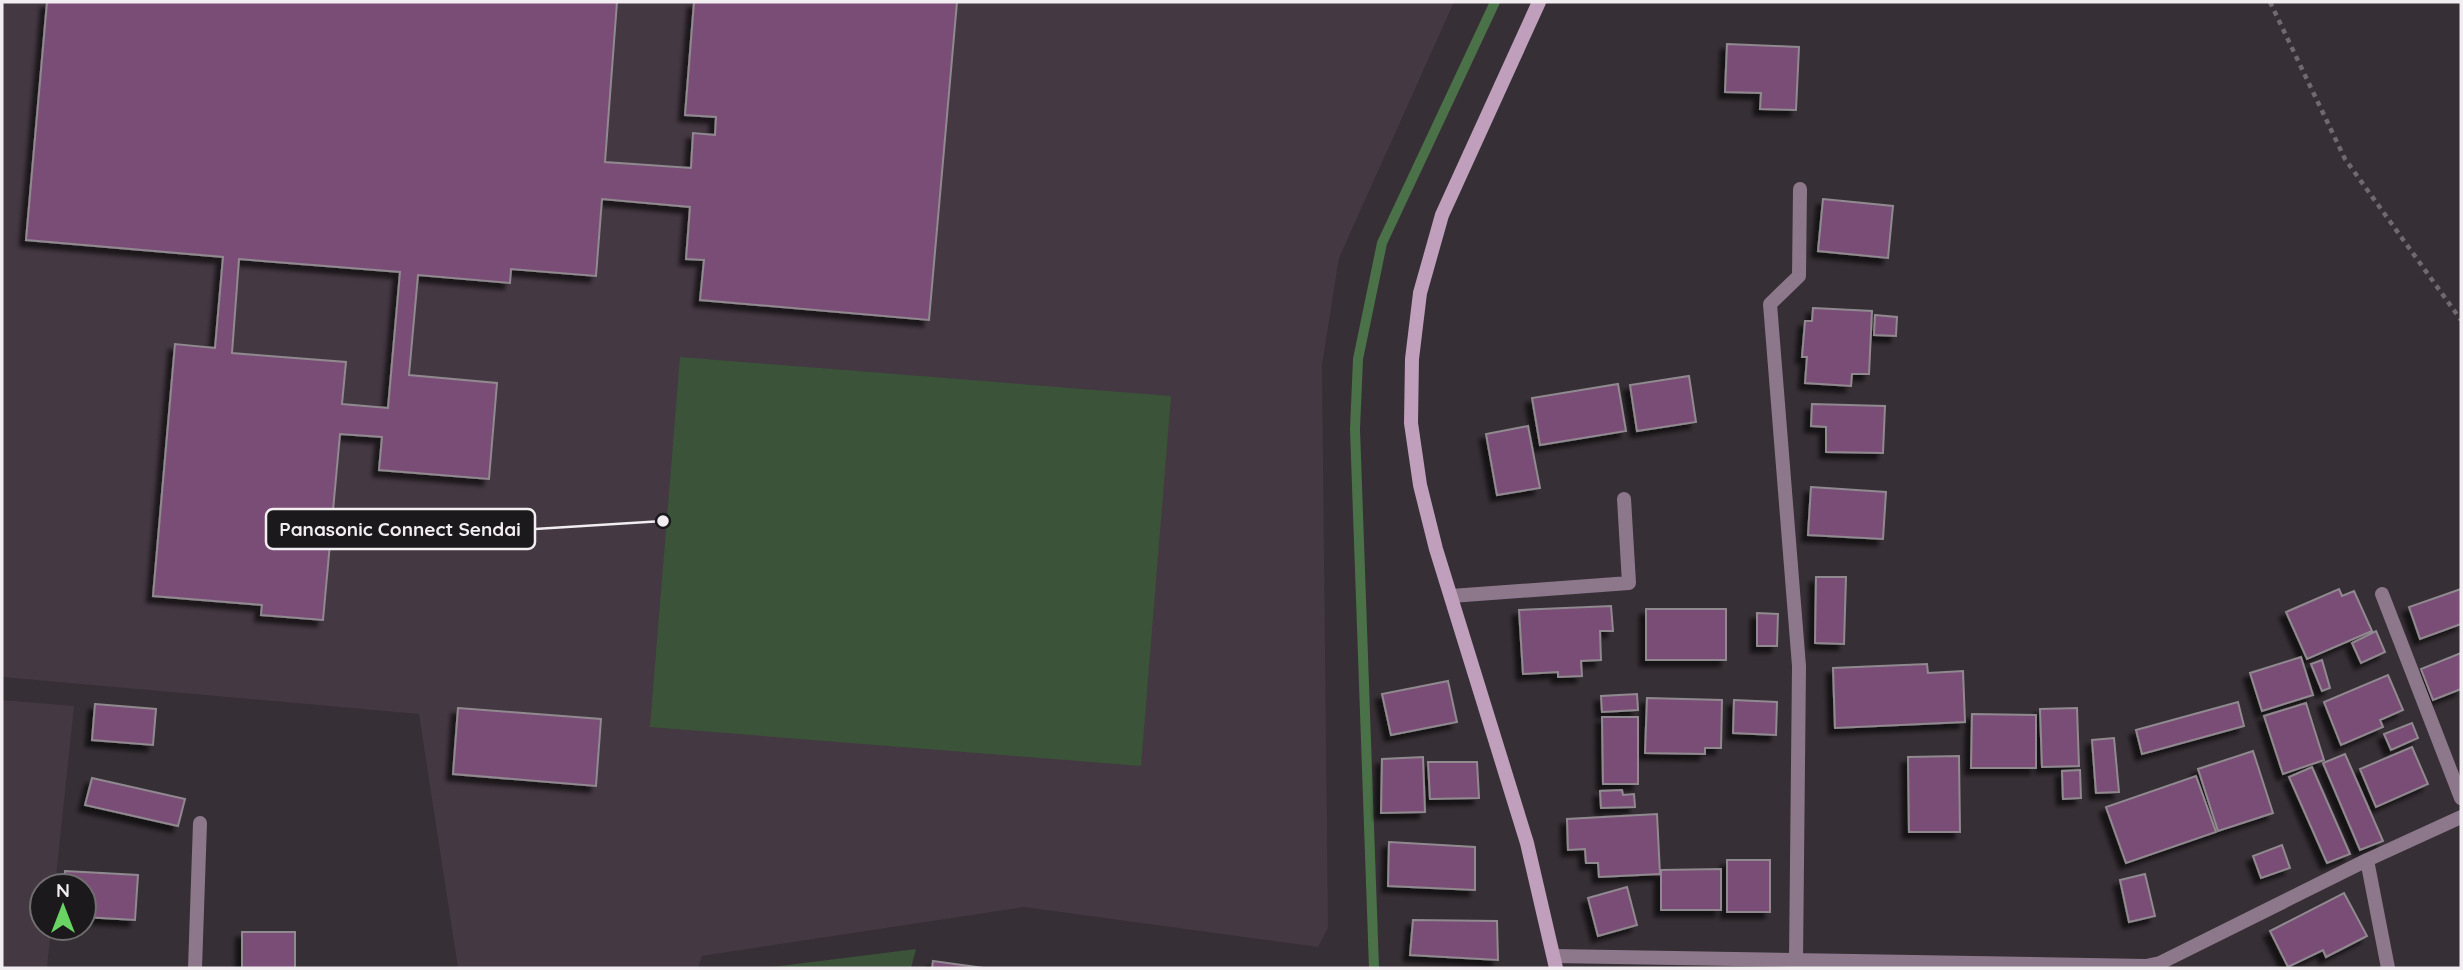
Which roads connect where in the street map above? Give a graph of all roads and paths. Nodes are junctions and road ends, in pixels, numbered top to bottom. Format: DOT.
graph roads {
  1 [pos="1539,2"];
  2 [pos="2270,2"];
  3 [pos="1800,190"];
  4 [pos="2461,320"];
  5 [pos="1624,499"];
  6 [pos="2382,594"];
  7 [pos="1451,596"];
  8 [pos="2461,798"];
  9 [pos="2461,817"];
  10 [pos="200,823"];
  11 [pos="2367,860"];
  12 [pos="1796,961"];
  13 [pos="1555,962"];
  14 [pos="195,968"];
  15 [pos="2388,968"];
  1 -- 7 [label="street"];
  2 -- 4 [label="path"];
  3 -- 12 [label="street"];
  5 -- 7 [label="street"];
  6 -- 8 [label="street"];
  7 -- 13 [label="street"];
  9 -- 11 [label="street"];
  10 -- 14 [label="street"];
  11 -- 12 [label="street"];
  11 -- 15 [label="street"];
  12 -- 13 [label="street"];
}
